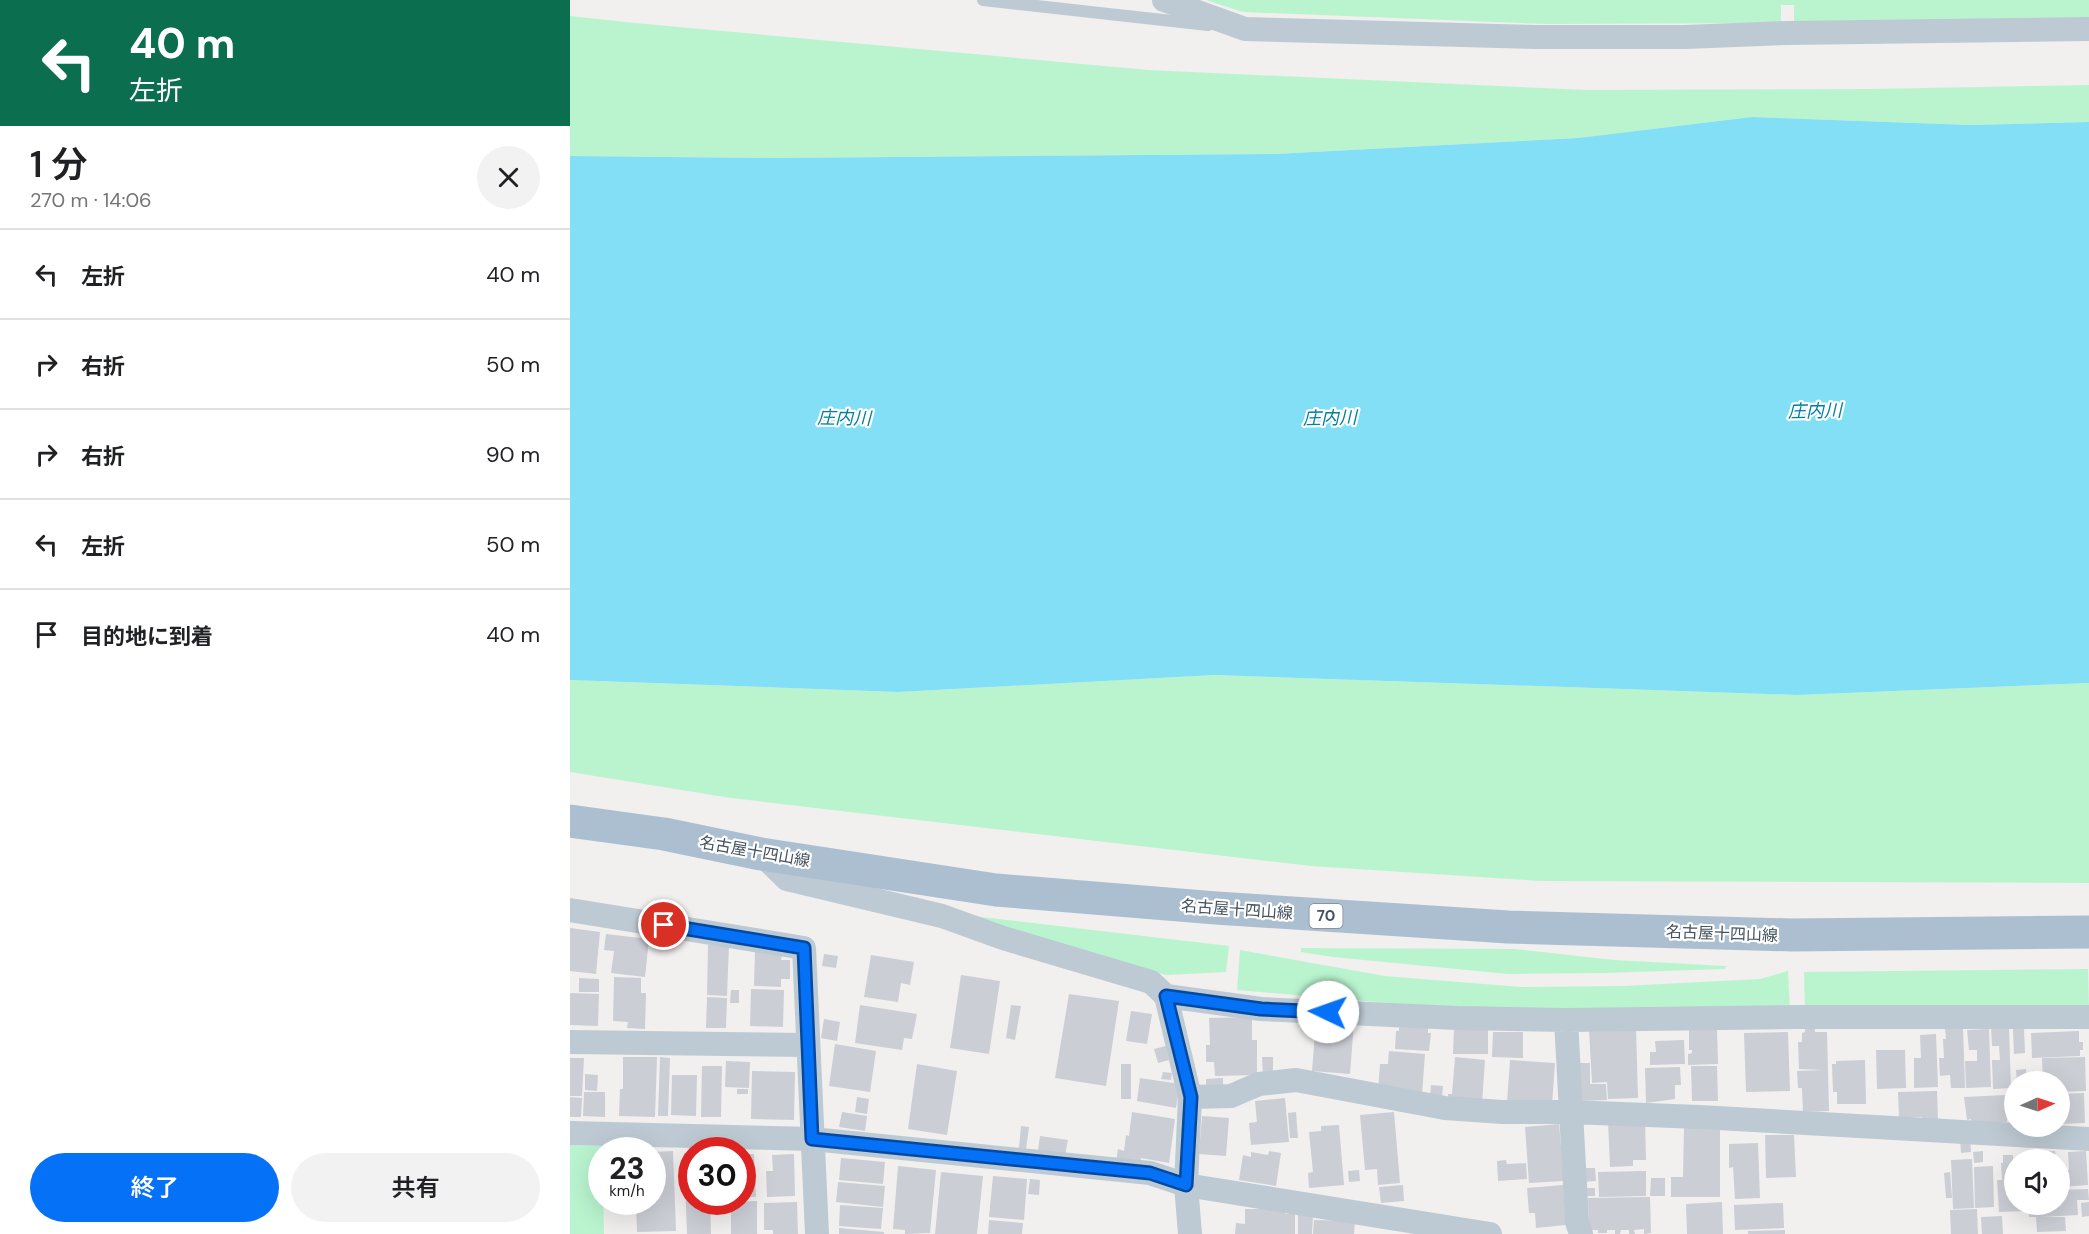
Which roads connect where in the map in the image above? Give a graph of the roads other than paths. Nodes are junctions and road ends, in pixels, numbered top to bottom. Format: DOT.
graph roads {
  1 [pos="983,0"];
  2 [pos="1164,0"];
  3 [pos="1245,29"];
  4 [pos="2089,29"];
  5 [pos="570,821"];
  6 [pos="760,854"];
  7 [pos="570,910"];
  8 [pos="2089,932"];
  9 [pos="1166,996"];
  10 [pos="2089,1017"];
  11 [pos="1566,1020"];
  12 [pos="570,1041"];
  13 [pos="808,1046"];
  14 [pos="1191,1097"];
  15 [pos="1570,1112"];
  16 [pos="570,1132"];
  17 [pos="812,1139"];
  18 [pos="2089,1139"];
  19 [pos="1186,1185"];
  20 [pos="817,1234"];
  21 [pos="1190,1234"];
  22 [pos="1490,1234"];
  23 [pos="1581,1234"];
  1 -- 3 [label="lane"];
  2 -- 3 [label="street"];
  3 -- 4 [label="street"];
  5 -- 6 [label="main road, 名古屋十四山線 / 70"];
  6 -- 8 [label="main road, 名古屋十四山線 / 70"];
  6 -- 9 [label="street"];
  7 -- 13 [label="street"];
  9 -- 11 [label="street"];
  9 -- 14 [label="street"];
  10 -- 11 [label="street"];
  11 -- 15 [label="street"];
  12 -- 13 [label="street"];
  13 -- 17 [label="street"];
  14 -- 15 [label="street"];
  14 -- 19 [label="street"];
  15 -- 18 [label="street"];
  15 -- 23 [label="street"];
  16 -- 17 [label="street"];
  17 -- 19 [label="street"];
  17 -- 20 [label="street"];
  19 -- 21 [label="street"];
  19 -- 22 [label="street"];
}
